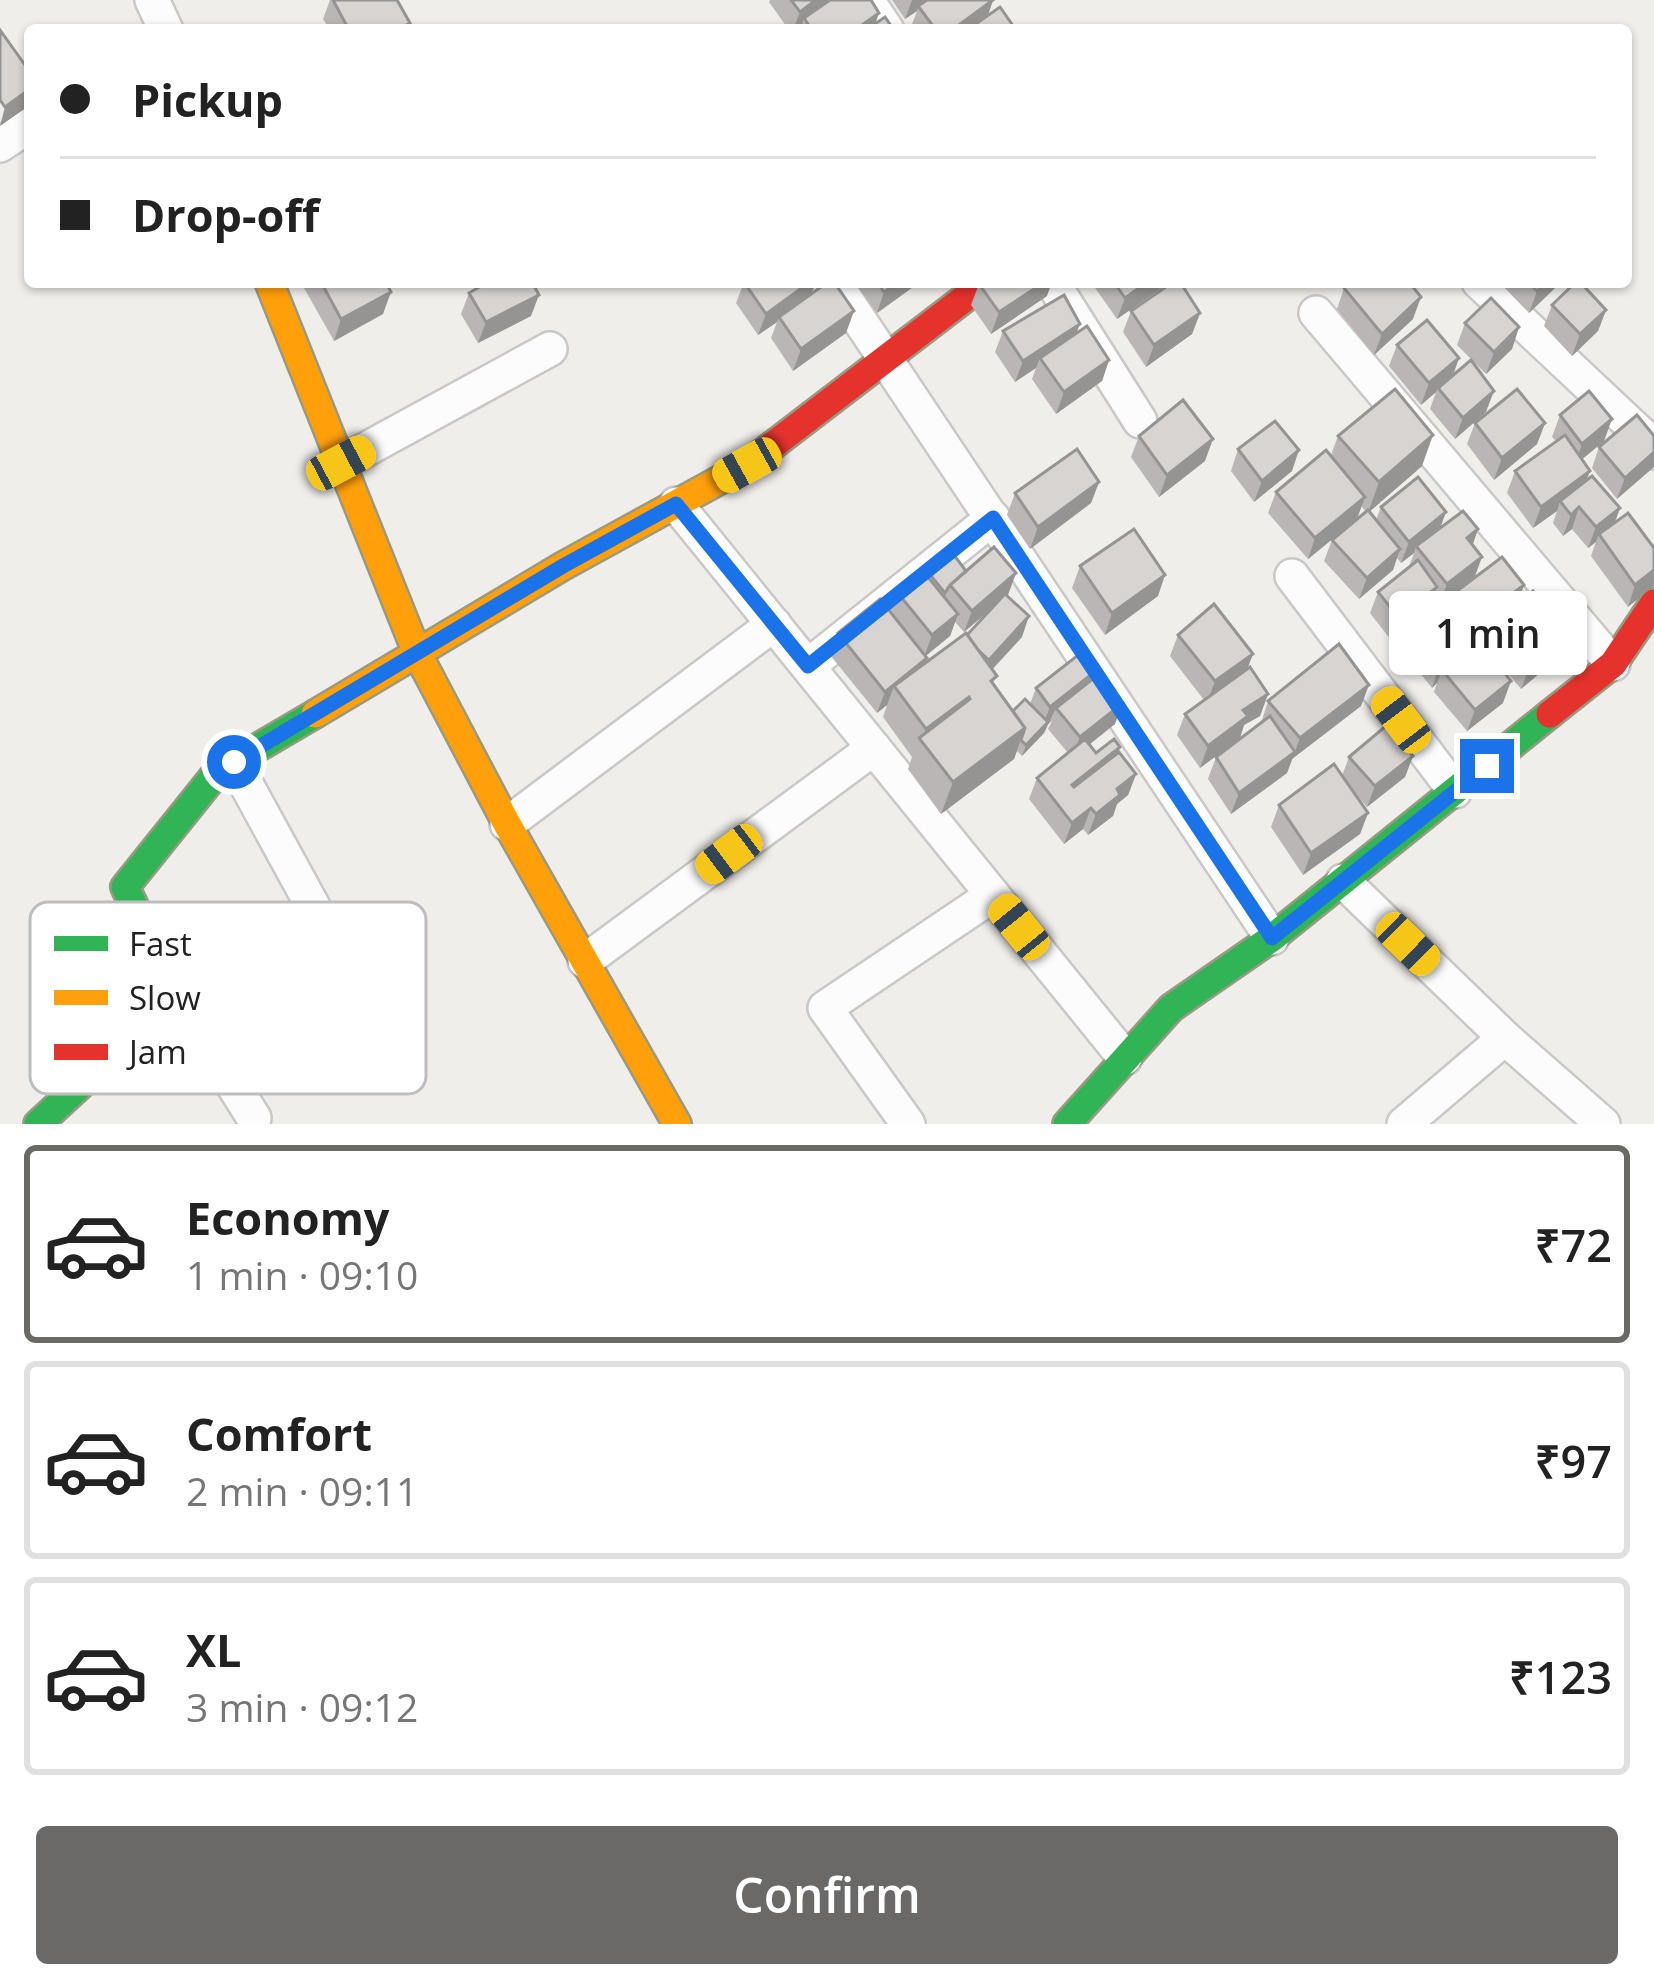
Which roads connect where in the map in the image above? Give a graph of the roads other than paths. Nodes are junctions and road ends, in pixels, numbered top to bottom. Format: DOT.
graph roads {
  1 [pos="271,288"];
  2 [pos="838,288"];
  3 [pos="978,288"];
  4 [pos="1056,288"];
  5 [pos="1485,288"];
  6 [pos="1316,314"];
  7 [pos="550,349"];
  8 [pos="886,358"];
  9 [pos="1140,421"];
  10 [pos="1654,452"];
  11 [pos="341,463"];
  12 [pos="676,504"];
  13 [pos="993,518"];
  14 [pos="1292,576"];
  15 [pos="1654,603"];
  16 [pos="774,625"];
  17 [pos="416,653"];
  18 [pos="1613,664"];
  19 [pos="808,666"];
  20 [pos="874,748"];
  21 [pos="234,762"];
  22 [pos="1455,791"];
  23 [pos="507,824"];
  24 [pos="1343,881"];
  25 [pos="993,895"];
  26 [pos="132,902"];
  27 [pos="311,902"];
  28 [pos="1272,938"];
  29 [pos="585,961"];
  30 [pos="1505,1038"];
  31 [pos="1125,1058"];
  32 [pos="71,1094"];
  33 [pos="239,1094"];
  34 [pos="254,1118"];
  35 [pos="38,1124"];
  36 [pos="677,1124"];
  37 [pos="908,1124"];
  38 [pos="1066,1124"];
  39 [pos="1404,1124"];
  40 [pos="1604,1124"];
  1 -- 11 [label="street"];
  2 -- 8 [label="street"];
  3 -- 8 [label="street"];
  4 -- 9 [label="street"];
  5 -- 10 [label="street"];
  6 -- 18 [label="street"];
  7 -- 11 [label="street"];
  8 -- 12 [label="street"];
  8 -- 13 [label="street"];
  11 -- 17 [label="street"];
  12 -- 16 [label="street"];
  12 -- 17 [label="street"];
  13 -- 19 [label="street"];
  13 -- 28 [label="street"];
  14 -- 22 [label="street"];
  15 -- 18 [label="street"];
  16 -- 19 [label="street"];
  16 -- 23 [label="street"];
  17 -- 21 [label="street"];
  17 -- 23 [label="street"];
  18 -- 22 [label="street"];
  19 -- 20 [label="street"];
  20 -- 25 [label="street"];
  20 -- 29 [label="street"];
  21 -- 26 [label="street"];
  21 -- 27 [label="street"];
  22 -- 24 [label="street"];
  23 -- 29 [label="street"];
  24 -- 28 [label="street"];
  24 -- 30 [label="street"];
  25 -- 31 [label="street"];
  25 -- 37 [label="street"];
  28 -- 31 [label="street"];
  29 -- 36 [label="street"];
  30 -- 39 [label="street"];
  30 -- 40 [label="street"];
  31 -- 38 [label="street"];
  32 -- 35 [label="street"];
  33 -- 34 [label="street"];
}
